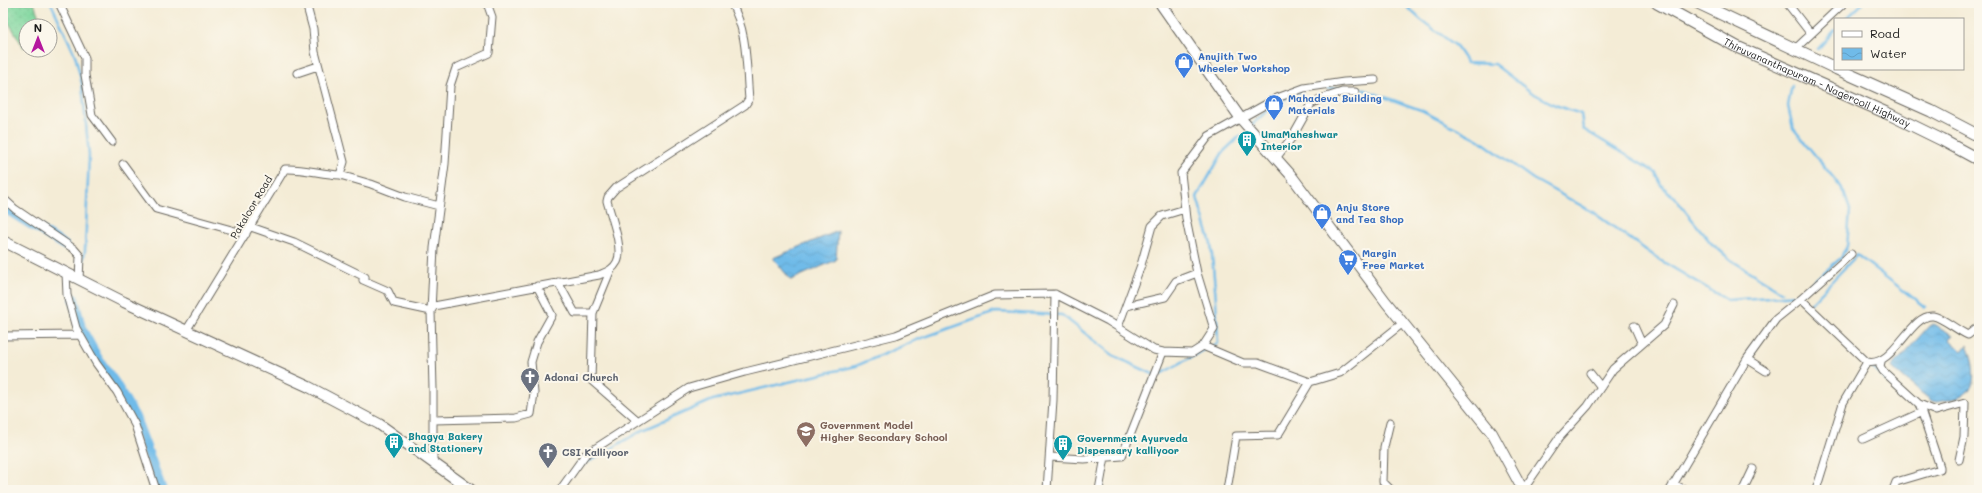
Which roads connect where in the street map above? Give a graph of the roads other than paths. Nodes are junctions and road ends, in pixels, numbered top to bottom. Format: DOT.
graph roads {
  1 [pos="59,3"];
  2 [pos="306,3"];
  3 [pos="487,3"];
  4 [pos="731,3"];
  5 [pos="1160,3"];
  6 [pos="1657,3"];
  7 [pos="1698,3"];
  8 [pos="1787,3"];
  9 [pos="1844,3"];
  10 [pos="1811,34"];
  11 [pos="1794,50"];
  12 [pos="318,66"];
  13 [pos="1834,68"];
  14 [pos="1838,70"];
  15 [pos="298,72"];
  16 [pos="1375,80"];
  17 [pos="1355,92"];
  18 [pos="1241,119"];
  19 [pos="1979,136"];
  20 [pos="112,142"];
  21 [pos="1276,158"];
  22 [pos="1979,160"];
  23 [pos="124,164"];
  24 [pos="340,176"];
  25 [pos="3,198"];
  26 [pos="440,206"];
  27 [pos="1185,209"];
  28 [pos="250,227"];
  29 [pos="246,234"];
  30 [pos="3,241"];
  31 [pos="1851,254"];
  32 [pos="611,269"];
  33 [pos="66,273"];
  34 [pos="1197,273"];
  35 [pos="79,280"];
  36 [pos="558,282"];
  37 [pos="537,286"];
  38 [pos="1055,294"];
  39 [pos="1802,298"];
  40 [pos="1126,306"];
  41 [pos="1674,306"];
  42 [pos="430,311"];
  43 [pos="593,313"];
  44 [pos="1403,323"];
  45 [pos="1634,326"];
  46 [pos="1979,326"];
  47 [pos="1118,327"];
  48 [pos="186,331"];
  49 [pos="80,335"];
  50 [pos="3,336"];
  51 [pos="1642,344"];
  52 [pos="1203,346"];
  53 [pos="1163,352"];
  54 [pos="1747,359"];
  55 [pos="1881,362"];
  56 [pos="1865,364"];
  57 [pos="1766,371"];
  58 [pos="1590,373"];
  59 [pos="1310,382"];
  60 [pos="1601,387"];
  61 [pos="1919,404"];
  62 [pos="1922,412"];
  63 [pos="434,420"];
  64 [pos="638,421"];
  65 [pos="1390,422"];
  66 [pos="1863,439"];
  67 [pos="1050,457"];
  68 [pos="1105,457"];
  69 [pos="1959,460"];
  70 [pos="433,463"];
  71 [pos="1752,469"];
  72 [pos="1672,487"];
  73 [pos="156,490"];
  74 [pos="471,490"];
  75 [pos="560,490"];
  76 [pos="1047,490"];
  77 [pos="1099,490"];
  78 [pos="1227,490"];
  79 [pos="1391,490"];
  80 [pos="1523,490"];
  81 [pos="1686,490"];
  82 [pos="1743,490"];
  83 [pos="1816,490"];
  84 [pos="1893,490"];
  1 -- 20 [label="street"];
  2 -- 12 [label="street"];
  3 -- 26 [label="street"];
  4 -- 32 [label="street"];
  5 -- 18 [label="main road"];
  6 -- 22 [label="main road, Thiruvananthapuram - Nagercoil Highway"];
  7 -- 11 [label="main road, Thiruvananthapuram - Nagercoil Highway"];
  8 -- 10 [label="street"];
  9 -- 10 [label="street"];
  10 -- 11 [label="street"];
  11 -- 13 [label="main road, Thiruvananthapuram - Nagercoil Highway"];
  12 -- 15 [label="street"];
  12 -- 24 [label="street"];
  14 -- 19 [label="main road, Thiruvananthapuram - Nagercoil Highway"];
  16 -- 18 [label="street"];
  17 -- 21 [label="street"];
  18 -- 21 [label="main road"];
  18 -- 27 [label="street"];
  21 -- 44 [label="main road"];
  23 -- 29 [label="street"];
  24 -- 26 [label="street"];
  24 -- 28 [label="street, Pakaloor Road"];
  25 -- 35 [label="street"];
  26 -- 42 [label="street"];
  27 -- 34 [label="street"];
  27 -- 40 [label="street"];
  28 -- 29 [label="street, Pakaloor Road"];
  28 -- 42 [label="street"];
  29 -- 48 [label="street, Pakaloor Road"];
  30 -- 33 [label="main road"];
  31 -- 39 [label="street"];
  32 -- 36 [label="street"];
  32 -- 43 [label="street"];
  33 -- 35 [label="main road"];
  33 -- 49 [label="street"];
  34 -- 40 [label="street"];
  34 -- 52 [label="street"];
  35 -- 48 [label="main road"];
  36 -- 37 [label="street"];
  36 -- 43 [label="street"];
  37 -- 42 [label="street"];
  37 -- 63 [label="street"];
  38 -- 47 [label="street"];
  38 -- 64 [label="street"];
  38 -- 67 [label="street"];
  39 -- 54 [label="street"];
  39 -- 56 [label="street"];
  40 -- 47 [label="street"];
  41 -- 51 [label="street"];
  42 -- 63 [label="street"];
  43 -- 64 [label="street"];
  44 -- 59 [label="street"];
  44 -- 80 [label="main road"];
  45 -- 51 [label="street"];
  46 -- 55 [label="street"];
  47 -- 53 [label="street"];
  48 -- 70 [label="main road"];
  49 -- 50 [label="street"];
  49 -- 73 [label="street"];
  51 -- 60 [label="street"];
  52 -- 53 [label="street"];
  52 -- 59 [label="street"];
  53 -- 68 [label="street"];
  54 -- 57 [label="street"];
  54 -- 72 [label="street"];
  55 -- 56 [label="street"];
  55 -- 61 [label="street"];
  56 -- 83 [label="street"];
  58 -- 60 [label="street"];
  59 -- 78 [label="street"];
  60 -- 80 [label="street"];
  61 -- 62 [label="street"];
  61 -- 69 [label="street"];
  62 -- 66 [label="street"];
  62 -- 84 [label="street"];
  63 -- 70 [label="street"];
  64 -- 75 [label="street"];
  65 -- 79 [label="street"];
  67 -- 68 [label="street"];
  67 -- 76 [label="street"];
  68 -- 77 [label="street"];
  70 -- 74 [label="main road"];
  71 -- 82 [label="street"];
  72 -- 81 [label="street"];
}
